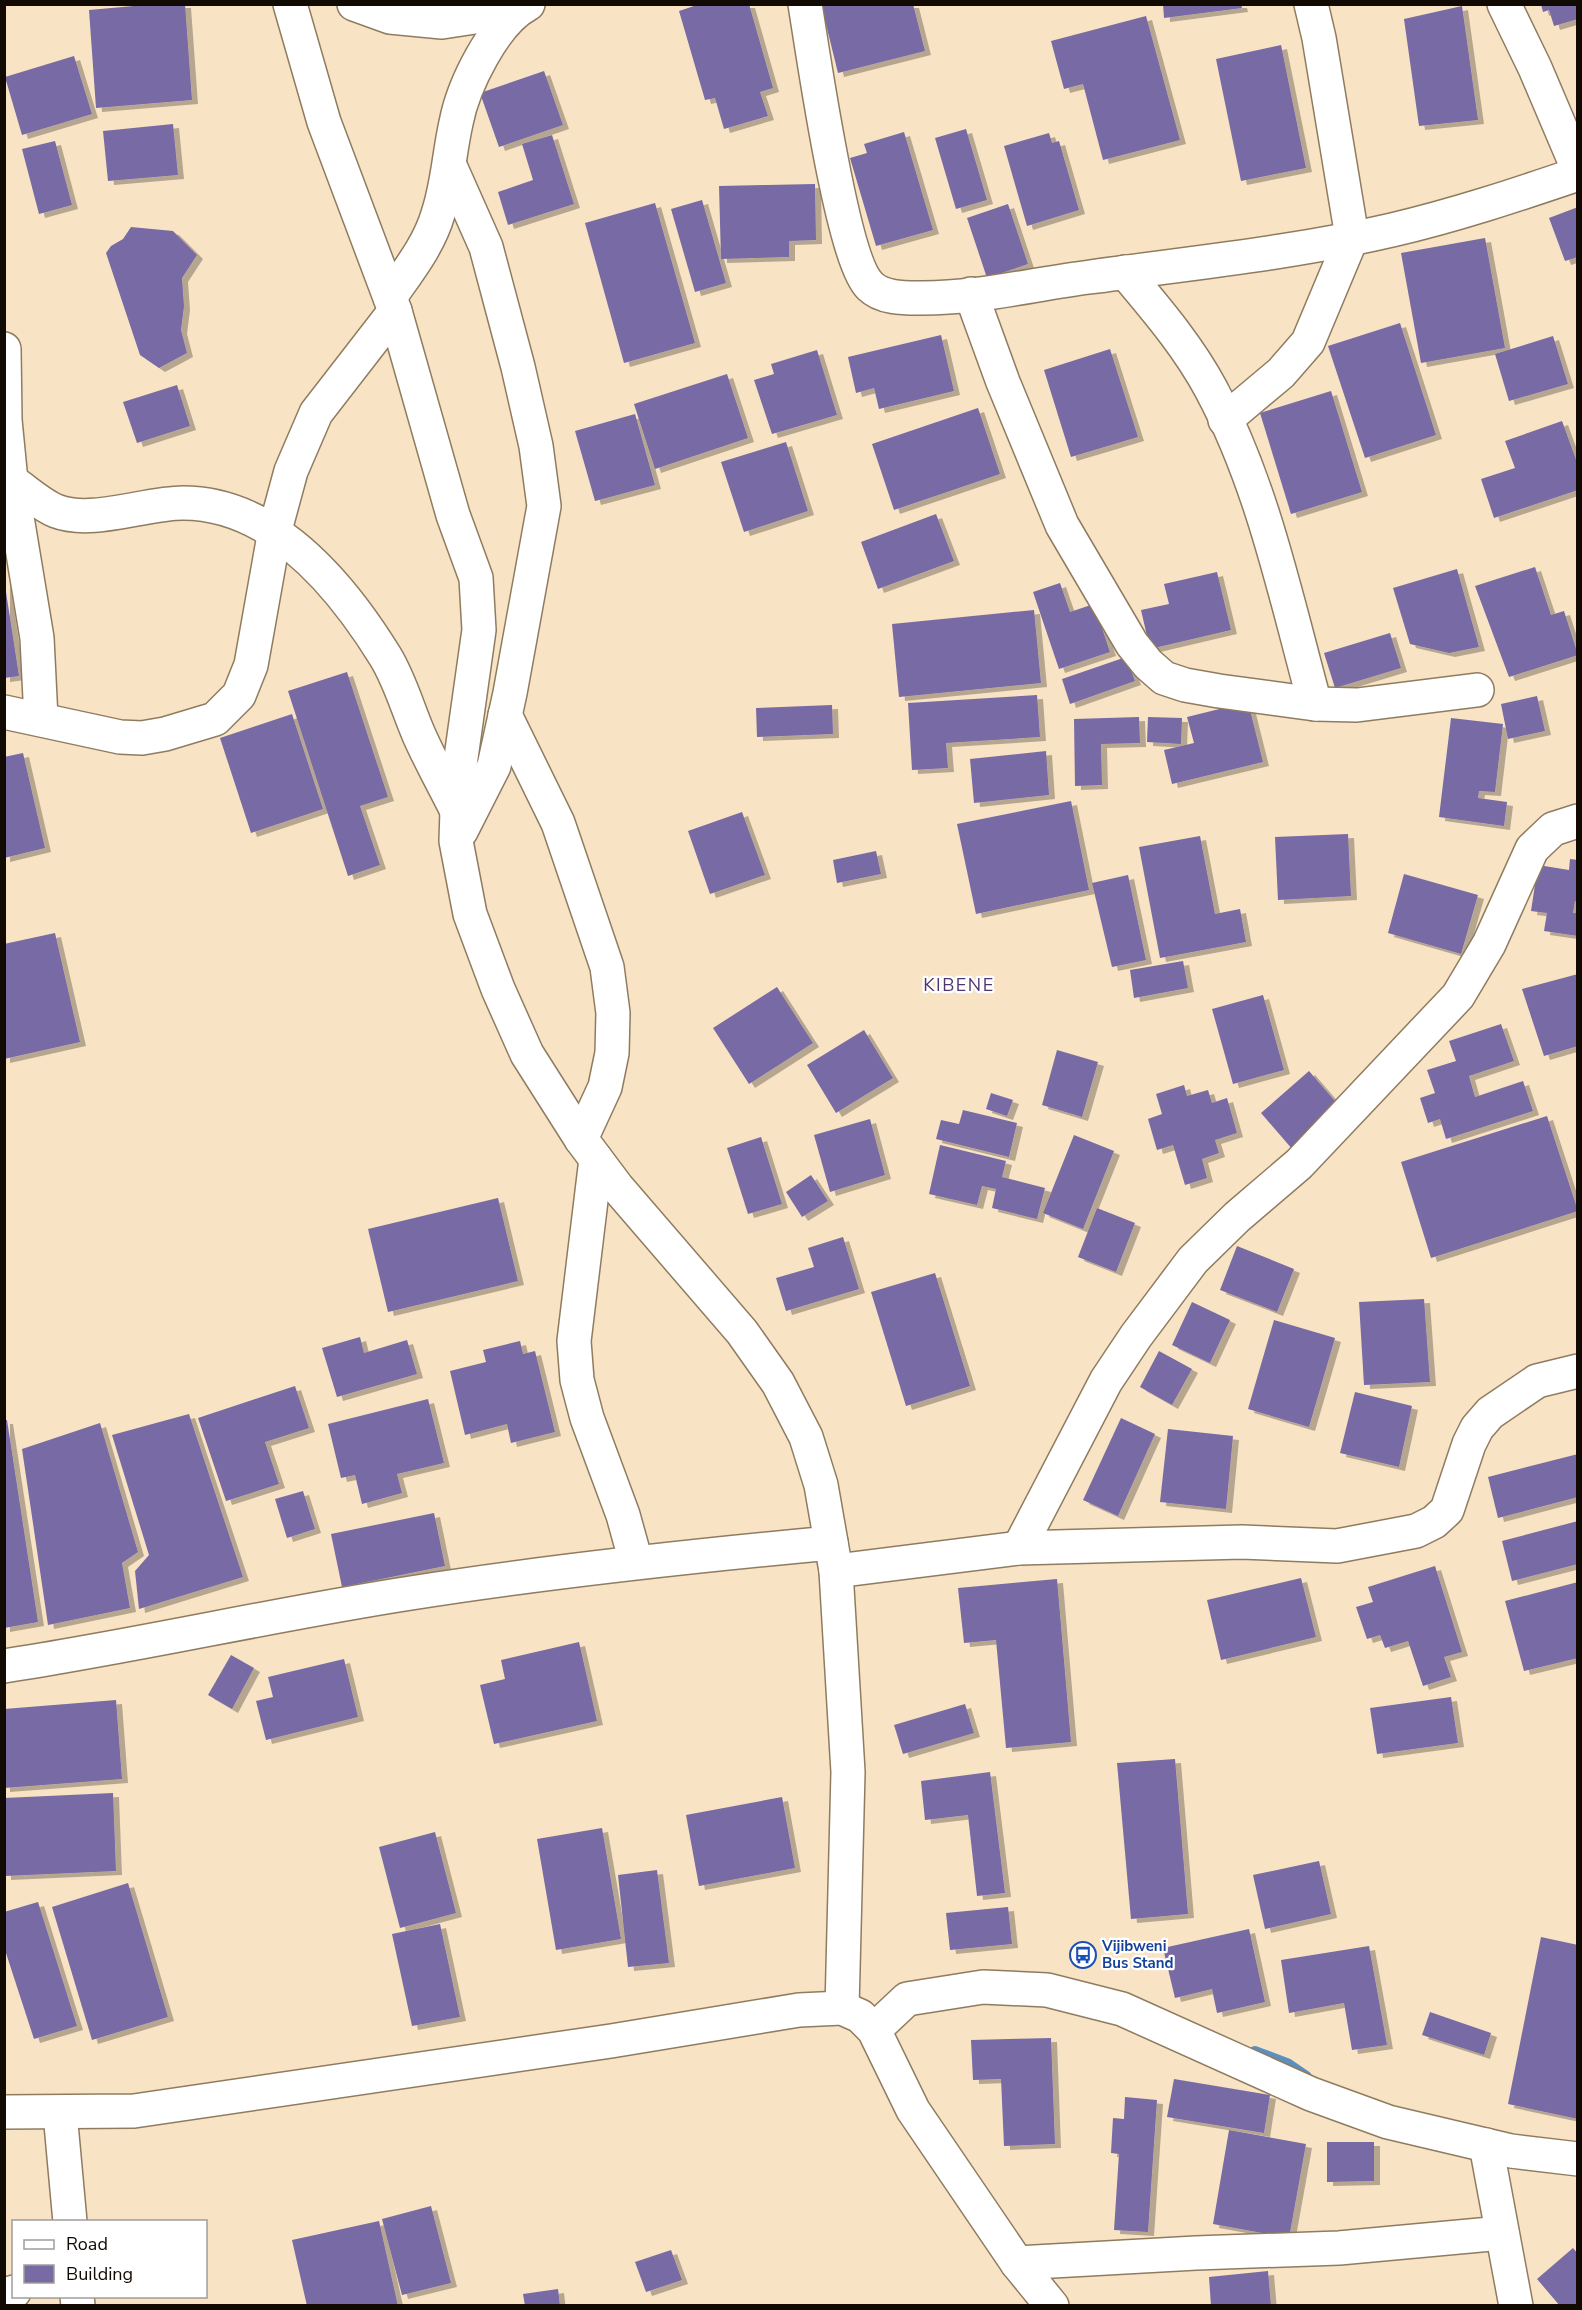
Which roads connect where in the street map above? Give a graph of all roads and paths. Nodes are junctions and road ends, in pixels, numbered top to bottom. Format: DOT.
graph roads {
  1 [pos="290,4"];
  2 [pos="354,4"];
  3 [pos="805,4"];
  4 [pos="1311,4"];
  5 [pos="1504,4"];
  6 [pos="521,8"];
  7 [pos="450,166"];
  8 [pos="1578,172"];
  9 [pos="1352,237"];
  10 [pos="1125,272"];
  11 [pos="971,294"];
  12 [pos="393,304"];
  13 [pos="4,350"];
  14 [pos="1225,420"];
  15 [pos="11,481"];
  16 [pos="275,531"];
  17 [pos="1477,690"];
  18 [pos="1315,704"];
  19 [pos="4,712"];
  20 [pos="505,715"];
  21 [pos="41,720"];
  22 [pos="1578,821"];
  23 [pos="456,826"];
  24 [pos="588,1149"];
  25 [pos="1578,1371"];
  26 [pos="1019,1548"];
  27 [pos="833,1557"];
  28 [pos="636,1562"];
  29 [pos="4,1666"];
  30 [pos="842,2008"];
  31 [pos="874,2030"];
  32 [pos="4,2112"];
  33 [pos="60,2113"];
  34 [pos="1486,2145"];
  35 [pos="1578,2159"];
  36 [pos="70,2220"];
  37 [pos="1502,2233"];
  38 [pos="1017,2264"];
  39 [pos="1052,2306"];
  40 [pos="1516,2306"];
  1 -- 12 [label="street"];
  2 -- 6 [label="street"];
  3 -- 11 [label="street"];
  4 -- 9 [label="street"];
  5 -- 8 [label="street"];
  6 -- 7 [label="street"];
  7 -- 12 [label="street"];
  7 -- 20 [label="street"];
  8 -- 9 [label="street"];
  9 -- 10 [label="street"];
  9 -- 14 [label="street"];
  10 -- 11 [label="street"];
  10 -- 14 [label="street"];
  11 -- 18 [label="street"];
  12 -- 16 [label="street"];
  12 -- 23 [label="street"];
  13 -- 15 [label="street"];
  14 -- 18 [label="street"];
  15 -- 16 [label="street"];
  15 -- 21 [label="street"];
  16 -- 21 [label="street"];
  16 -- 23 [label="street"];
  17 -- 18 [label="street"];
  19 -- 21 [label="street"];
  20 -- 23 [label="street"];
  20 -- 24 [label="street"];
  22 -- 26 [label="street"];
  23 -- 24 [label="street"];
  24 -- 27 [label="street"];
  24 -- 28 [label="street"];
  25 -- 26 [label="street"];
  26 -- 27 [label="street"];
  27 -- 28 [label="street"];
  27 -- 30 [label="street"];
  28 -- 29 [label="street"];
  30 -- 31 [label="street"];
  30 -- 33 [label="street"];
  31 -- 34 [label="street"];
  31 -- 38 [label="street"];
  32 -- 33 [label="street"];
  33 -- 36 [label="street"];
  34 -- 35 [label="street"];
  34 -- 37 [label="street"];
  37 -- 38 [label="street"];
  37 -- 40 [label="street"];
  38 -- 39 [label="street"];
}
